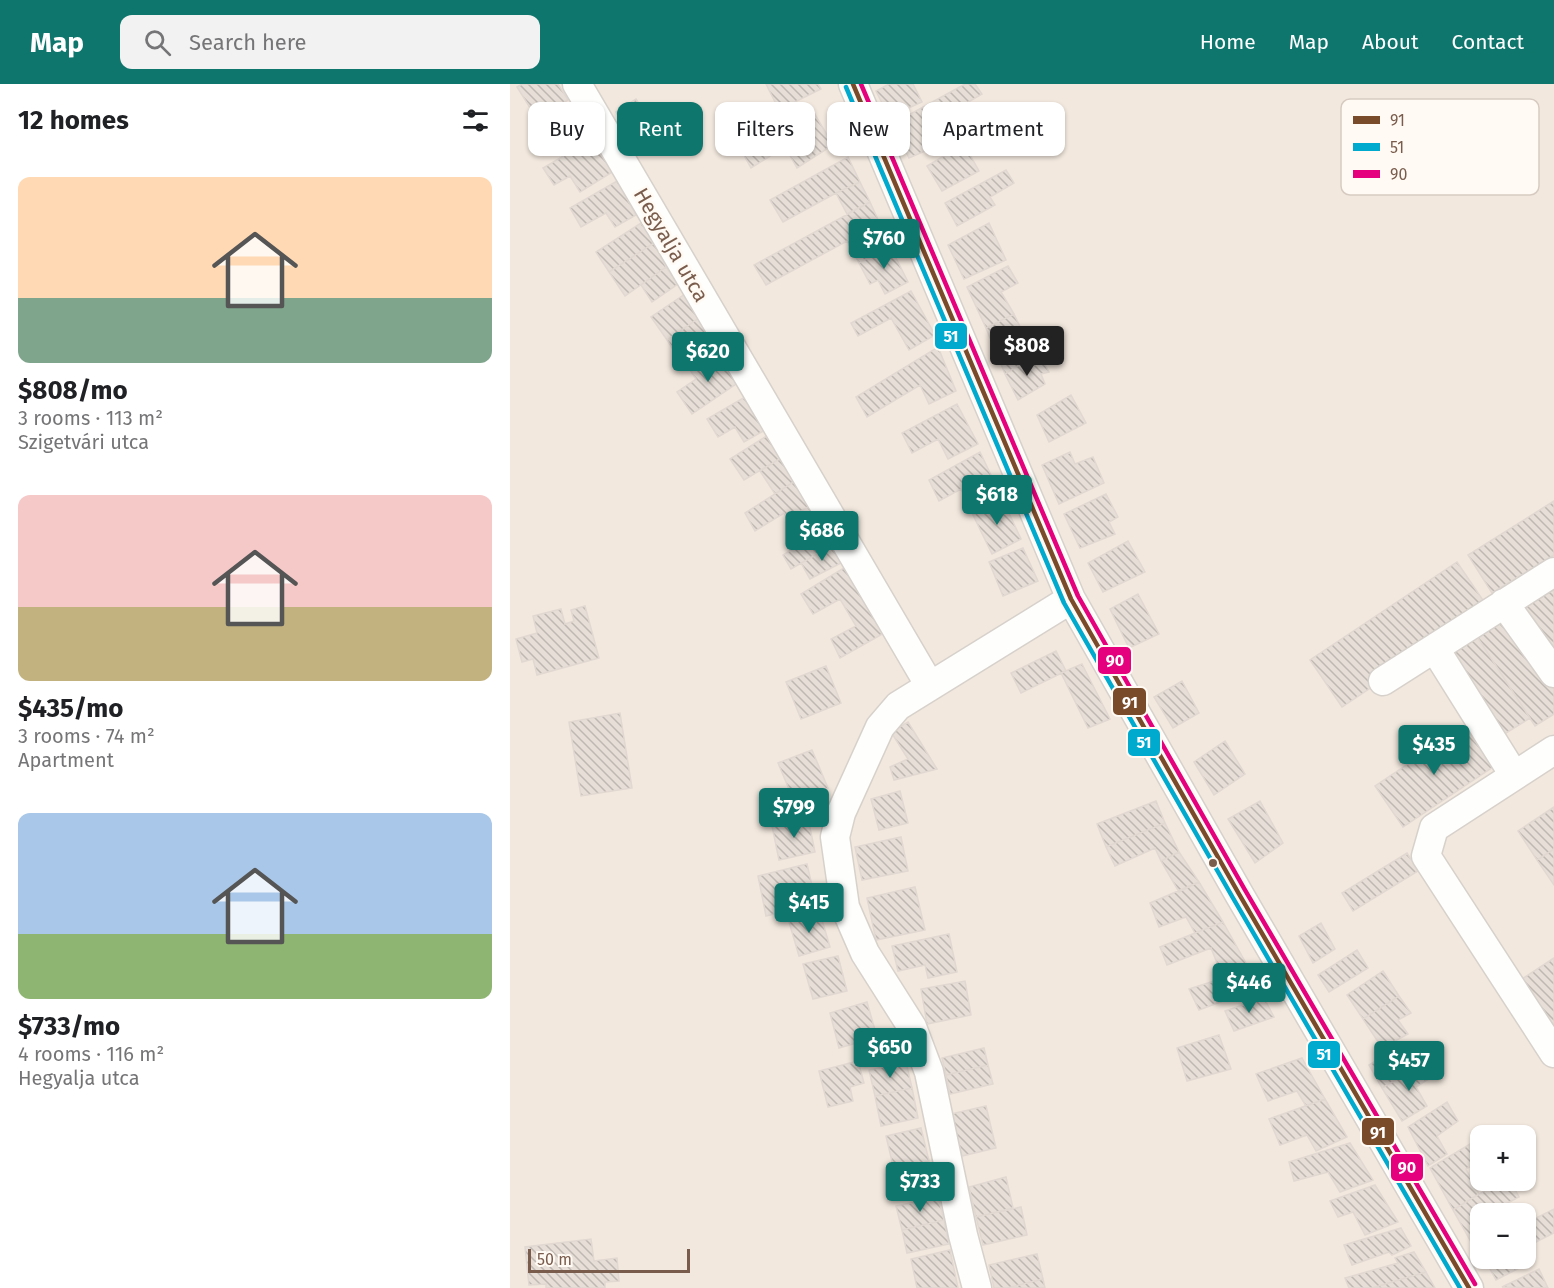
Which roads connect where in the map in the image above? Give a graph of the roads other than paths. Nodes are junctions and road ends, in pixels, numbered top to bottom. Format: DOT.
graph roads {
  1 [pos="577,84"];
  2 [pos="853,84"];
  3 [pos="1554,572"];
  4 [pos="1071,599"];
  5 [pos="1504,603"];
  6 [pos="1434,648"];
  7 [pos="1554,673"];
  8 [pos="1383,681"];
  9 [pos="930,686"];
  10 [pos="1554,750"];
  11 [pos="1514,775"];
  12 [pos="1554,1053"];
  13 [pos="977,1288"];
  14 [pos="1469,1288"];
  1 -- 9 [label="street, Hegyalja utca"];
  2 -- 4 [label="street"];
  3 -- 5 [label="street"];
  4 -- 9 [label="street"];
  4 -- 14 [label="street"];
  5 -- 6 [label="street"];
  5 -- 7 [label="street"];
  6 -- 8 [label="street"];
  6 -- 11 [label="street"];
  9 -- 13 [label="street"];
  10 -- 11 [label="street"];
  11 -- 12 [label="street"];
}
